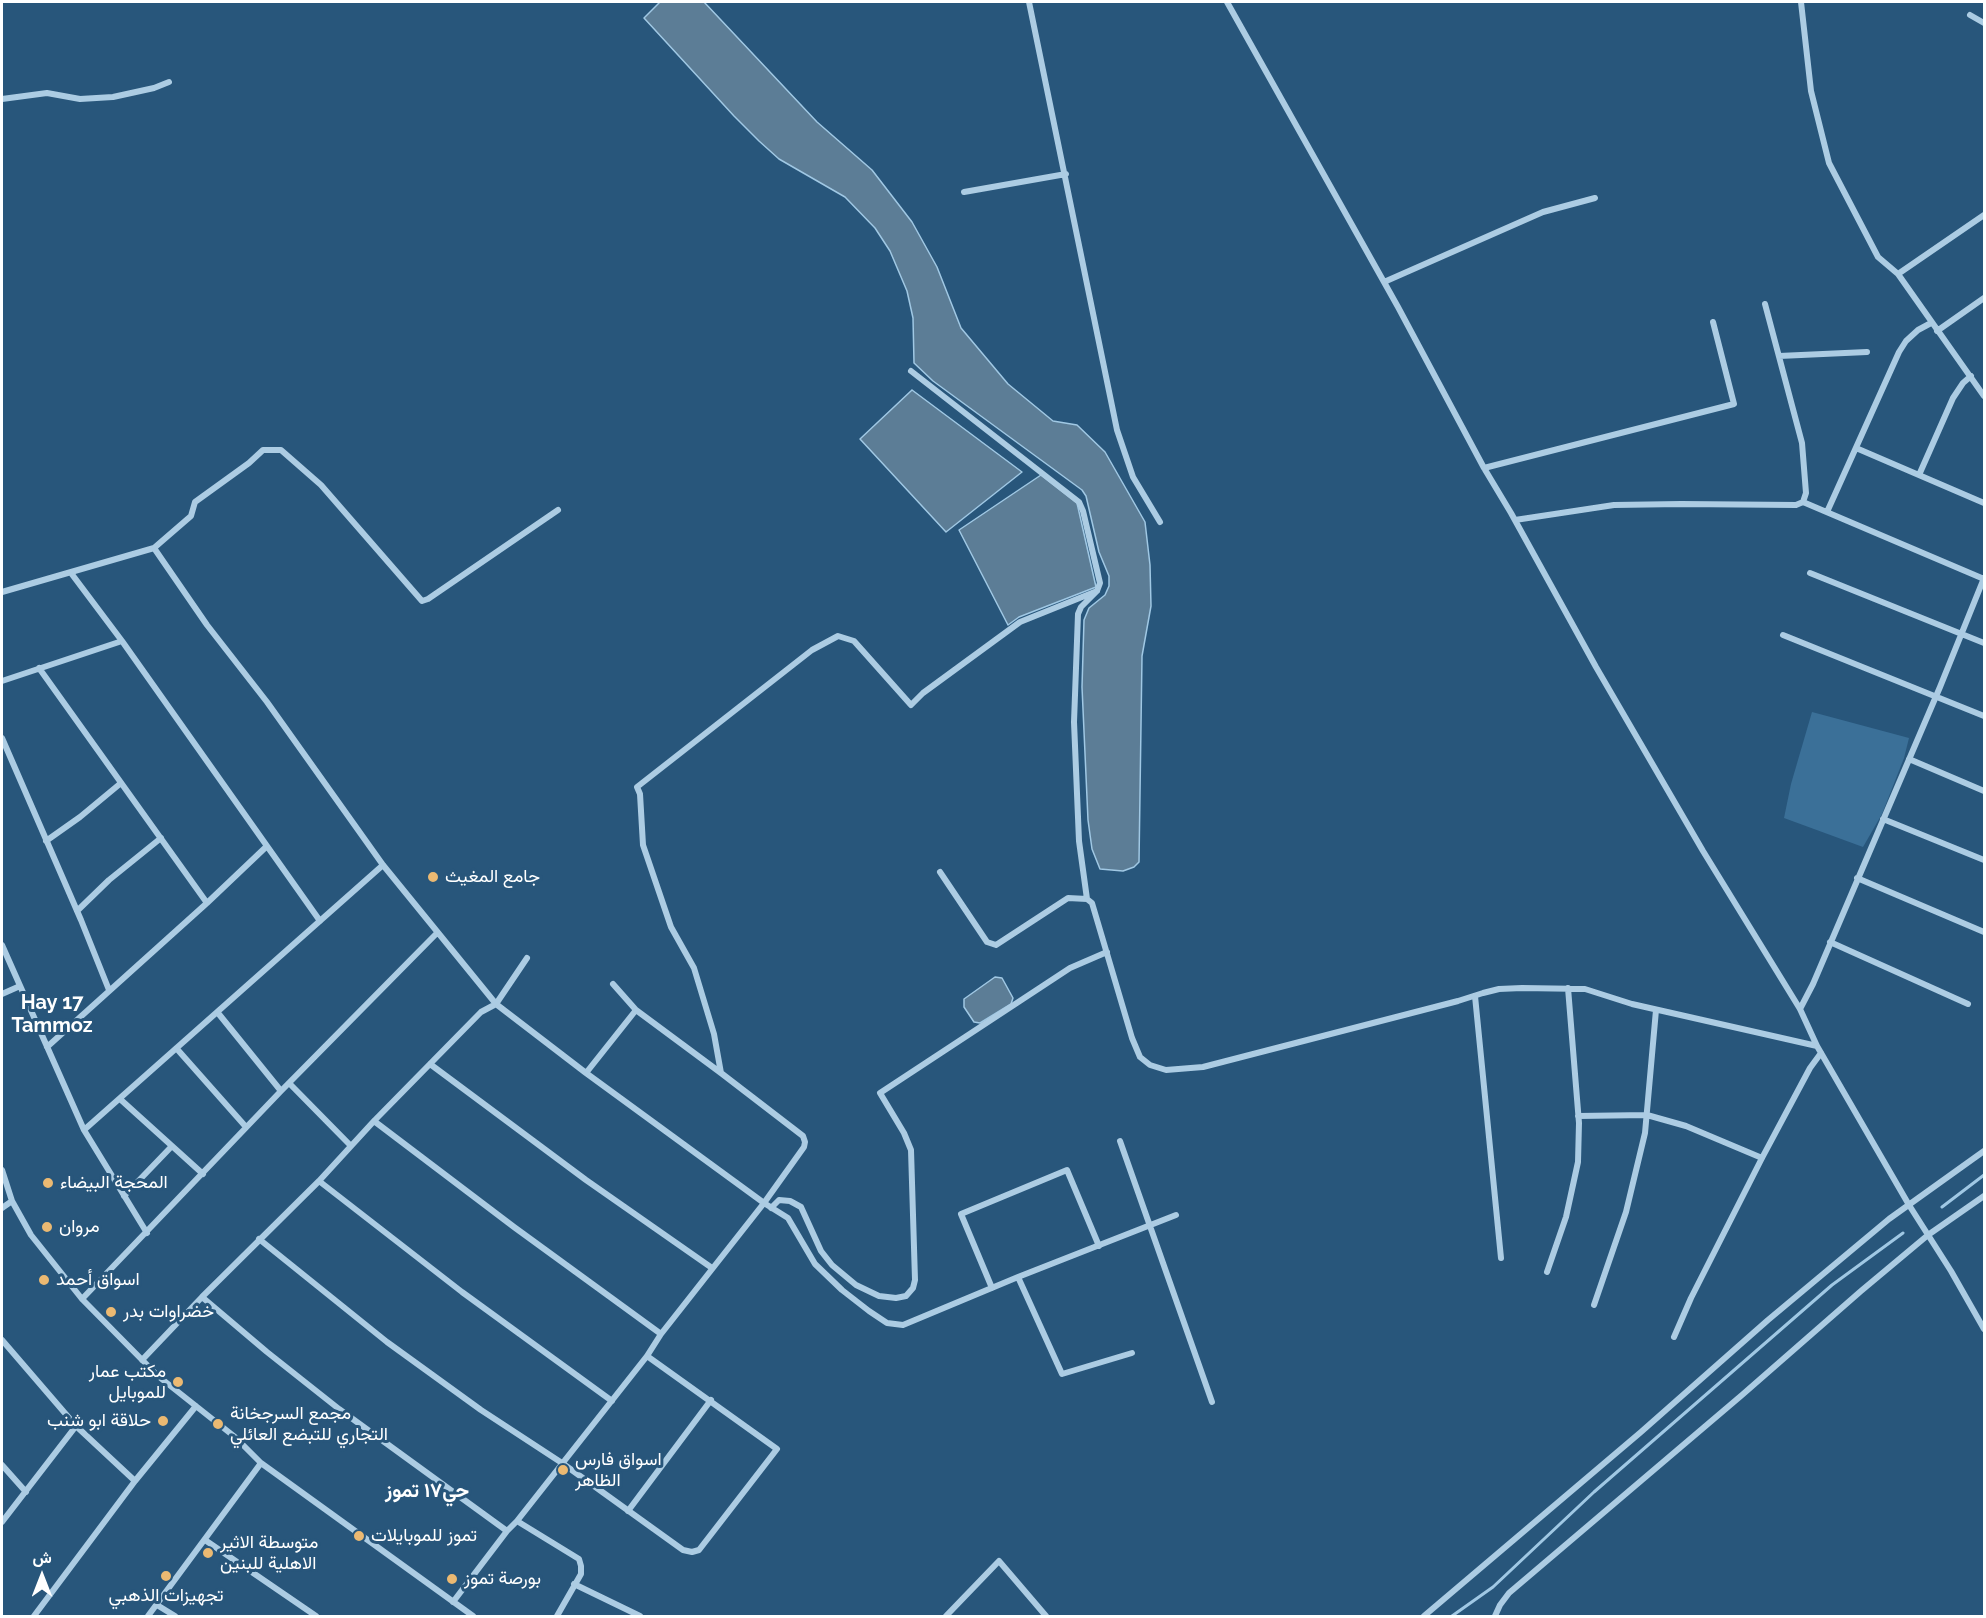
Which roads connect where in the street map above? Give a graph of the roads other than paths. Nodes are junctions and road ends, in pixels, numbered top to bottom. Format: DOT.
graph roads {
  1 [pos="1029,2"];
  2 [pos="1227,2"];
  3 [pos="1801,2"];
  4 [pos="1970,15"];
  5 [pos="1984,23"];
  6 [pos="169,82"];
  7 [pos="2,99"];
  8 [pos="1066,174"];
  9 [pos="964,192"];
  10 [pos="1595,198"];
  11 [pos="1984,215"];
  12 [pos="1898,274"];
  13 [pos="1384,282"];
  14 [pos="1984,298"];
  15 [pos="1765,304"];
  16 [pos="1713,322"];
  17 [pos="1931,323"];
  18 [pos="1937,331"];
  19 [pos="1867,352"];
  20 [pos="1779,356"];
  21 [pos="911,371"];
  22 [pos="1971,376"];
  23 [pos="1984,379"];
  24 [pos="1977,384"];
  25 [pos="1984,396"];
  26 [pos="1856,448"];
  27 [pos="1484,468"];
  28 [pos="1919,475"];
  29 [pos="1803,502"];
  30 [pos="1984,503"];
  31 [pos="558,510"];
  32 [pos="1827,512"];
  33 [pos="1515,520"];
  34 [pos="1160,522"];
  35 [pos="154,548"];
  36 [pos="71,573"];
  37 [pos="1810,573"];
  38 [pos="1984,578"];
  39 [pos="1097,591"];
  40 [pos="2,592"];
  41 [pos="1962,634"];
  42 [pos="1783,635"];
  43 [pos="122,641"];
  44 [pos="1984,643"];
  45 [pos="39,668"];
  46 [pos="2,681"];
  47 [pos="1936,696"];
  48 [pos="1984,716"];
  49 [pos="2,738"];
  50 [pos="1909,759"];
  51 [pos="121,783"];
  52 [pos="1984,791"];
  53 [pos="1883,819"];
  54 [pos="161,838"];
  55 [pos="46,841"];
  56 [pos="267,846"];
  57 [pos="1984,860"];
  58 [pos="383,866"];
  59 [pos="940,872"];
  60 [pos="1857,878"];
  61 [pos="1087,899"];
  62 [pos="207,903"];
  63 [pos="77,911"];
  64 [pos="320,921"];
  65 [pos="1984,932"];
  66 [pos="437,933"];
  67 [pos="1830,942"];
  68 [pos="2,945"];
  69 [pos="1107,952"];
  70 [pos="527,958"];
  71 [pos="613,984"];
  72 [pos="20,986"];
  73 [pos="1568,988"];
  74 [pos="109,990"];
  75 [pos="2,994"];
  76 [pos="1475,996"];
  77 [pos="496,1004"];
  78 [pos="1968,1004"];
  79 [pos="1800,1009"];
  80 [pos="636,1010"];
  81 [pos="1656,1010"];
  82 [pos="218,1013"];
  83 [pos="1817,1046"];
  84 [pos="47,1047"];
  85 [pos="177,1049"];
  86 [pos="1821,1053"];
  87 [pos="430,1064"];
  88 [pos="586,1073"];
  89 [pos="721,1073"];
  90 [pos="289,1083"];
  91 [pos="281,1091"];
  92 [pos="120,1099"];
  93 [pos="1647,1115"];
  94 [pos="1578,1116"];
  95 [pos="374,1121"];
  96 [pos="246,1127"];
  97 [pos="84,1130"];
  98 [pos="1120,1141"];
  99 [pos="172,1146"];
  100 [pos="351,1146"];
  101 [pos="1984,1151"];
  102 [pos="1762,1158"];
  103 [pos="2,1170"];
  104 [pos="203,1174"];
  105 [pos="319,1181"];
  106 [pos="124,1196"];
  107 [pos="1984,1196"];
  108 [pos="12,1201"];
  109 [pos="764,1203"];
  110 [pos="1909,1205"];
  111 [pos="2,1208"];
  112 [pos="771,1208"];
  113 [pos="1176,1215"];
  114 [pos="1150,1226"];
  115 [pos="147,1233"];
  116 [pos="1928,1235"];
  117 [pos="259,1239"];
  118 [pos="1099,1246"];
  119 [pos="1501,1258"];
  120 [pos="712,1268"];
  121 [pos="1547,1272"];
  122 [pos="1018,1277"];
  123 [pos="992,1288"];
  124 [pos="201,1297"];
  125 [pos="82,1299"];
  126 [pos="1594,1305"];
  127 [pos="1984,1329"];
  128 [pos="661,1334"];
  129 [pos="1674,1337"];
  130 [pos="2,1340"];
  131 [pos="1132,1353"];
  132 [pos="647,1356"];
  133 [pos="142,1360"];
  134 [pos="711,1400"];
  135 [pos="612,1401"];
  136 [pos="1212,1402"];
  137 [pos="196,1406"];
  138 [pos="76,1426"];
  139 [pos="261,1462"];
  140 [pos="562,1463"];
  141 [pos="2,1465"];
  142 [pos="135,1480"];
  143 [pos="26,1492"];
  144 [pos="628,1511"];
  145 [pos="518,1521"];
  146 [pos="2,1522"];
  147 [pos="507,1531"];
  148 [pos="205,1540"];
  149 [pos="574,1584"];
  150 [pos="453,1602"];
  151 [pos="158,1605"];
  152 [pos="34,1617"];
  153 [pos="148,1617"];
  154 [pos="175,1617"];
  155 [pos="316,1617"];
  156 [pos="473,1617"];
  157 [pos="557,1617"];
  158 [pos="640,1617"];
  159 [pos="946,1617"];
  160 [pos="1046,1617"];
  161 [pos="1424,1617"];
  162 [pos="1495,1617"];
  1 -- 8 [label="street"];
  2 -- 13 [label="street"];
  3 -- 12 [label="street"];
  4 -- 5 [label="street"];
  6 -- 7 [label="street"];
  8 -- 9 [label="street"];
  8 -- 34 [label="street"];
  10 -- 13 [label="street"];
  11 -- 12 [label="street"];
  12 -- 17 [label="street"];
  13 -- 27 [label="street"];
  14 -- 18 [label="street"];
  15 -- 20 [label="street"];
  16 -- 27 [label="street"];
  17 -- 18 [label="street"];
  17 -- 26 [label="street"];
  18 -- 22 [label="street"];
  19 -- 20 [label="street"];
  20 -- 29 [label="street"];
  21 -- 39 [label="street"];
  22 -- 24 [label="street"];
  22 -- 28 [label="street"];
  23 -- 24 [label="street"];
  24 -- 25 [label="street"];
  26 -- 28 [label="street"];
  26 -- 32 [label="street"];
  27 -- 33 [label="street"];
  28 -- 30 [label="street"];
  29 -- 32 [label="street"];
  29 -- 33 [label="street"];
  31 -- 35 [label="street"];
  32 -- 38 [label="street"];
  33 -- 79 [label="street"];
  35 -- 36 [label="street"];
  35 -- 58 [label="street"];
  36 -- 40 [label="street"];
  36 -- 43 [label="street"];
  37 -- 41 [label="street"];
  38 -- 41 [label="street"];
  39 -- 61 [label="street"];
  39 -- 89 [label="street"];
  41 -- 44 [label="street"];
  41 -- 47 [label="street"];
  42 -- 47 [label="street"];
  43 -- 45 [label="street"];
  43 -- 56 [label="street"];
  45 -- 46 [label="street"];
  45 -- 51 [label="street"];
  47 -- 48 [label="street"];
  47 -- 50 [label="street"];
  49 -- 55 [label="street"];
  50 -- 52 [label="street"];
  50 -- 53 [label="street"];
  51 -- 54 [label="street"];
  51 -- 55 [label="street"];
  53 -- 57 [label="street"];
  53 -- 60 [label="street"];
  54 -- 62 [label="street"];
  54 -- 63 [label="street"];
  55 -- 63 [label="street"];
  56 -- 62 [label="street"];
  56 -- 64 [label="street"];
  58 -- 64 [label="street"];
  58 -- 66 [label="street"];
  59 -- 61 [label="street"];
  60 -- 65 [label="street"];
  60 -- 67 [label="street"];
  61 -- 69 [label="street"];
  62 -- 74 [label="street"];
  63 -- 74 [label="street"];
  64 -- 82 [label="street"];
  66 -- 77 [label="street"];
  66 -- 90 [label="street"];
  67 -- 78 [label="street"];
  67 -- 79 [label="street"];
  68 -- 72 [label="street"];
  69 -- 76 [label="street"];
  69 -- 112 [label="street"];
  70 -- 77 [label="street"];
  71 -- 80 [label="street"];
  72 -- 75 [label="street"];
  72 -- 84 [label="street"];
  73 -- 76 [label="street"];
  73 -- 81 [label="street"];
  73 -- 94 [label="street"];
  74 -- 84 [label="street"];
  76 -- 119 [label="street"];
  77 -- 87 [label="street"];
  77 -- 88 [label="street"];
  79 -- 83 [label="street"];
  80 -- 88 [label="street"];
  80 -- 89 [label="street"];
  81 -- 83 [label="street"];
  81 -- 93 [label="street"];
  82 -- 85 [label="street"];
  82 -- 91 [label="street"];
  83 -- 86 [label="street"];
  84 -- 97 [label="street"];
  85 -- 92 [label="street"];
  85 -- 96 [label="street"];
  86 -- 102 [label="street"];
  86 -- 110 [label="street"];
  87 -- 95 [label="street"];
  87 -- 120 [label="street"];
  88 -- 109 [label="street"];
  89 -- 109 [label="street"];
  90 -- 91 [label="street"];
  90 -- 100 [label="street"];
  91 -- 96 [label="street"];
  92 -- 97 [label="street"];
  92 -- 99 [label="street"];
  93 -- 94 [label="street"];
  93 -- 102 [label="street"];
  93 -- 126 [label="street"];
  94 -- 121 [label="street"];
  95 -- 100 [label="street"];
  95 -- 128 [label="street"];
  96 -- 104 [label="street"];
  97 -- 106 [label="street"];
  98 -- 114 [label="street"];
  99 -- 104 [label="street"];
  99 -- 106 [label="street"];
  100 -- 105 [label="street"];
  101 -- 110 [label="street"];
  102 -- 129 [label="street"];
  103 -- 108 [label="street"];
  104 -- 115 [label="street"];
  105 -- 117 [label="street"];
  105 -- 135 [label="street"];
  106 -- 115 [label="street"];
  107 -- 116 [label="street"];
  108 -- 111 [label="street"];
  108 -- 125 [label="street"];
  109 -- 112 [label="street"];
  109 -- 120 [label="street"];
  110 -- 116 [label="street"];
  110 -- 161 [label="street"];
  112 -- 123 [label="street"];
  113 -- 114 [label="street"];
  114 -- 118 [label="street"];
  114 -- 136 [label="street"];
  115 -- 125 [label="street"];
  116 -- 127 [label="street"];
  116 -- 162 [label="street"];
  117 -- 124 [label="street"];
  117 -- 140 [label="street"];
  118 -- 122 [label="street"];
  118 -- 123 [label="street"];
  120 -- 128 [label="street"];
  122 -- 123 [label="street"];
  122 -- 131 [label="street"];
  124 -- 133 [label="street"];
  124 -- 147 [label="street"];
  125 -- 133 [label="street"];
  128 -- 132 [label="street"];
  130 -- 138 [label="street"];
  132 -- 134 [label="street"];
  132 -- 135 [label="street"];
  133 -- 137 [label="street"];
  134 -- 144 [label="street"];
  134 -- 144 [label="street"];
  135 -- 140 [label="street"];
  137 -- 139 [label="street"];
  137 -- 142 [label="street"];
  138 -- 142 [label="street"];
  138 -- 143 [label="street"];
  139 -- 148 [label="street"];
  139 -- 150 [label="street"];
  140 -- 144 [label="street"];
  140 -- 145 [label="street"];
  141 -- 143 [label="street"];
  142 -- 152 [label="street"];
  143 -- 146 [label="street"];
  145 -- 147 [label="street"];
  145 -- 149 [label="street"];
  147 -- 150 [label="street"];
  148 -- 151 [label="street"];
  148 -- 155 [label="street"];
  149 -- 157 [label="street"];
  149 -- 158 [label="street"];
  150 -- 156 [label="street"];
  151 -- 153 [label="street"];
  151 -- 154 [label="street"];
  159 -- 160 [label="street"];
}
